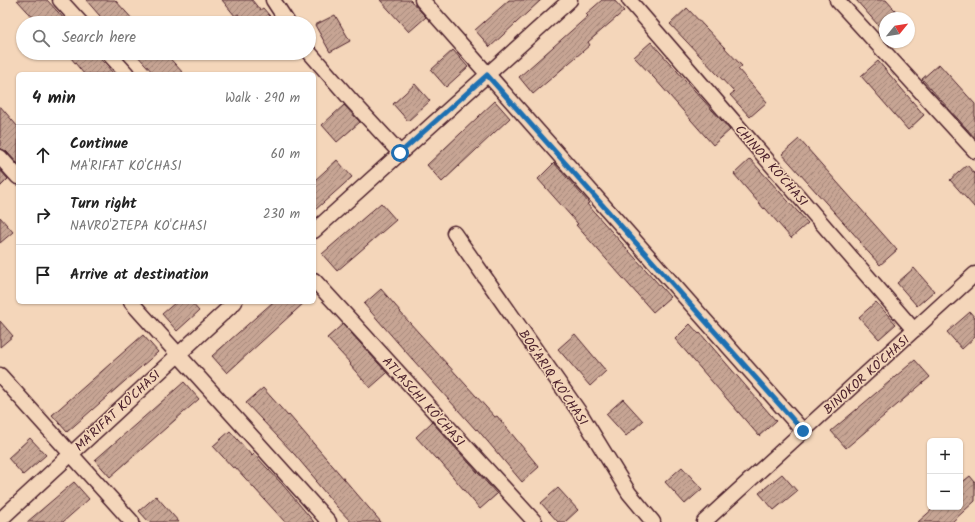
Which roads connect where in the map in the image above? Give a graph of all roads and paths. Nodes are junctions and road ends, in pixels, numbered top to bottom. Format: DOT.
graph roads {
  1 [pos="60,0"];
  2 [pos="273,0"];
  3 [pos="422,0"];
  4 [pos="570,0"];
  5 [pos="629,0"];
  6 [pos="837,0"];
  7 [pos="75,16"];
  8 [pos="283,16"];
  9 [pos="114,60"];
  10 [pos="316,60"];
  11 [pos="125,72"];
  12 [pos="487,75"];
  13 [pos="975,151"];
  14 [pos="400,153"];
  15 [pos="0,156"];
  16 [pos="16,174"];
  17 [pos="316,228"];
  18 [pos="454,233"];
  19 [pos="975,274"];
  20 [pos="316,282"];
  21 [pos="133,304"];
  22 [pos="233,304"];
  23 [pos="914,330"];
  24 [pos="178,354"];
  25 [pos="0,375"];
  26 [pos="803,431"];
  27 [pos="70,454"];
  28 [pos="0,520"];
  29 [pos="132,522"];
  30 [pos="329,522"];
  31 [pos="535,522"];
  32 [pos="653,522"];
  33 [pos="704,522"];
  1 -- 7 [label="street"];
  2 -- 8 [label="street"];
  3 -- 12 [label="street"];
  4 -- 12 [label="street"];
  5 -- 23 [label="street, CHINOR KO'CHASI"];
  6 -- 13 [label="street"];
  9 -- 11 [label="street"];
  10 -- 14 [label="street"];
  12 -- 14 [label="street"];
  12 -- 26 [label="street"];
  14 -- 17 [label="street"];
  15 -- 16 [label="street"];
  18 -- 32 [label="street, BOG'ARIQ KO'CHASI"];
  19 -- 23 [label="street, BINOKOR KO'CHASI"];
  20 -- 31 [label="street, ATLASCHI KO'CHASI"];
  21 -- 24 [label="street"];
  22 -- 24 [label="street, MA'RIFAT KO'CHASI"];
  23 -- 26 [label="street, BINOKOR KO'CHASI"];
  24 -- 27 [label="street, MA'RIFAT KO'CHASI"];
  24 -- 30 [label="street"];
  25 -- 27 [label="street"];
  26 -- 33 [label="street, BINOKOR KO'CHASI"];
  27 -- 28 [label="street, MA'RIFAT KO'CHASI"];
  27 -- 29 [label="street"];
}
